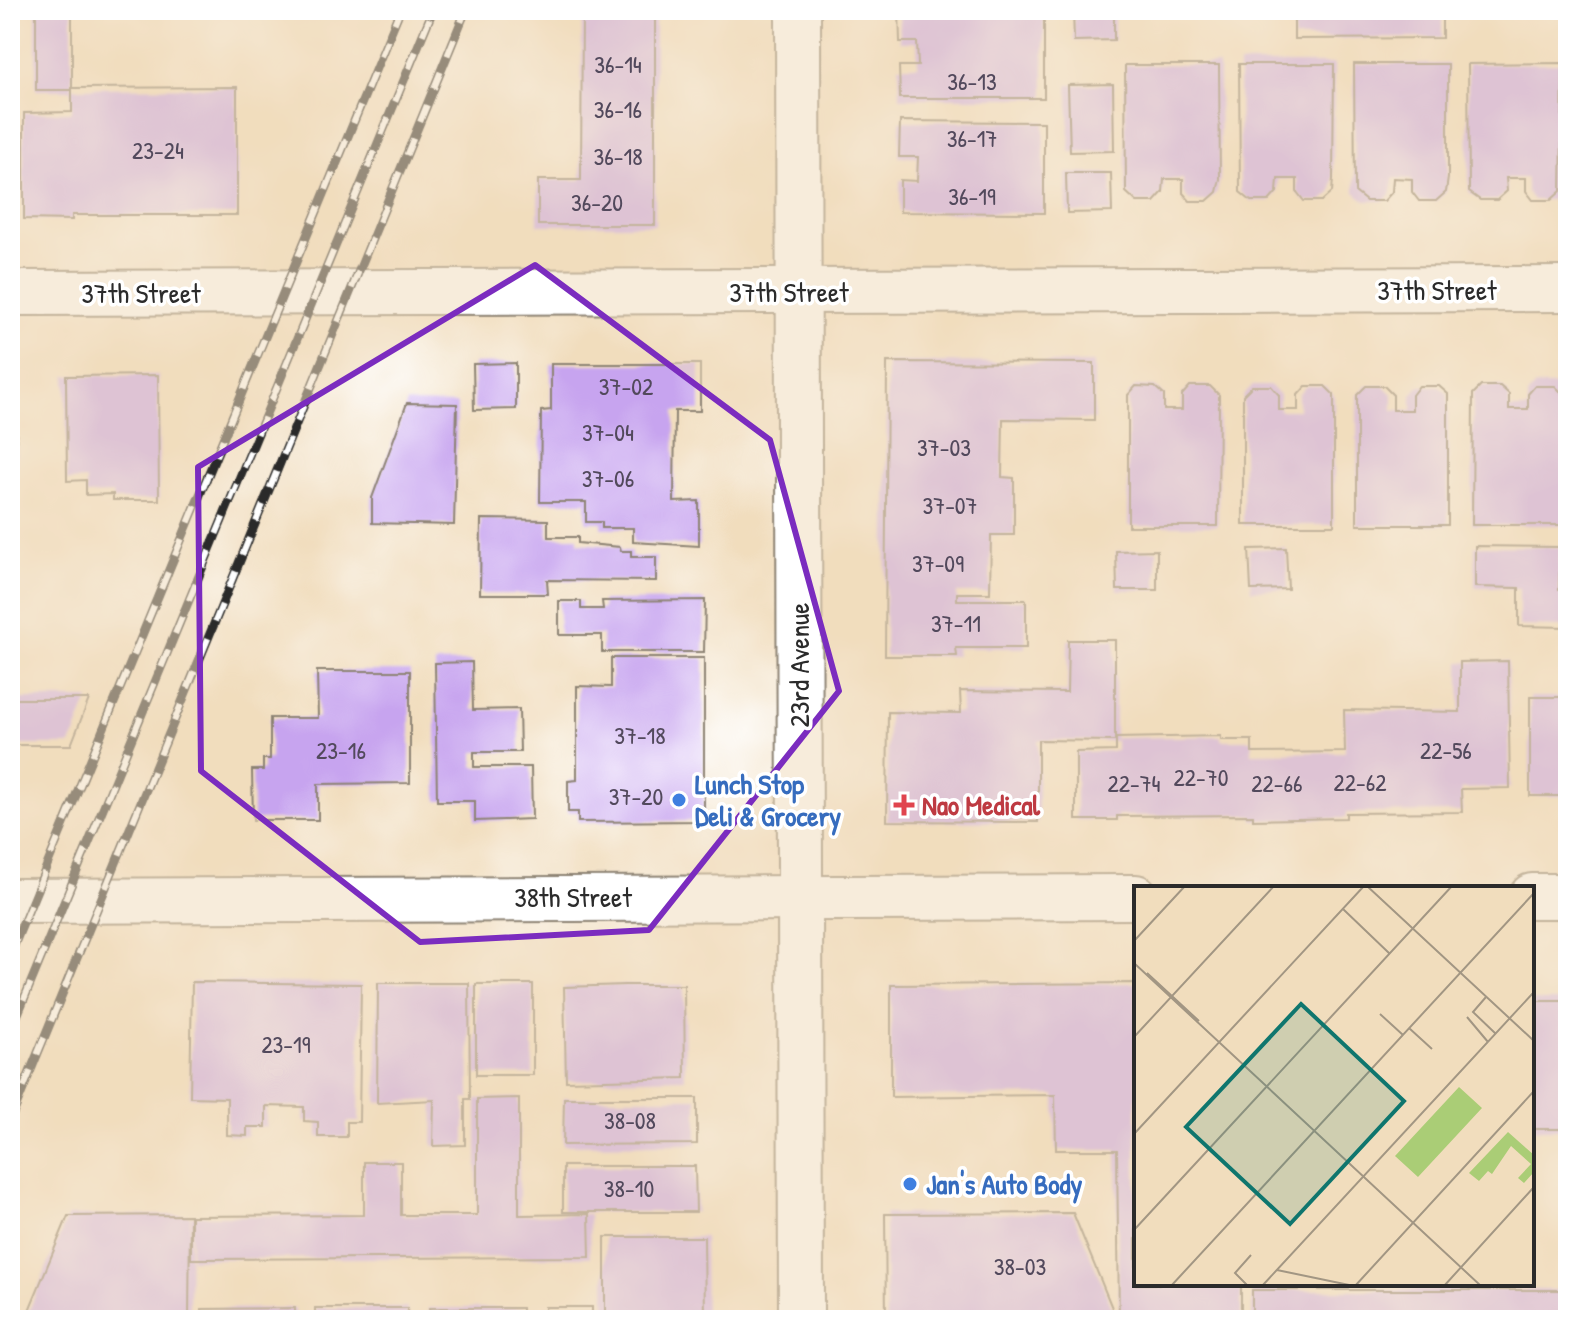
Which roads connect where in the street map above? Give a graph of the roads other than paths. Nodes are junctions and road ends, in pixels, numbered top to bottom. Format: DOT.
graph roads {
  1 [pos="798,10"];
  2 [pos="1568,289"];
  3 [pos="798,292"];
  4 [pos="10,293"];
  5 [pos="1534,896"];
  6 [pos="1568,896"];
  7 [pos="800,897"];
  8 [pos="1134,897"];
  9 [pos="10,901"];
  10 [pos="801,1320"];
  1 -- 3 [label="street, 23rd Avenue"];
  2 -- 3 [label="street, 37th Street"];
  3 -- 4 [label="street, 37th Street"];
  3 -- 7 [label="street, 23rd Avenue"];
  5 -- 6 [label="street"];
  7 -- 8 [label="street, 38th Street"];
  7 -- 9 [label="street, 38th Street"];
  7 -- 10 [label="street, 23rd Avenue"];
}
